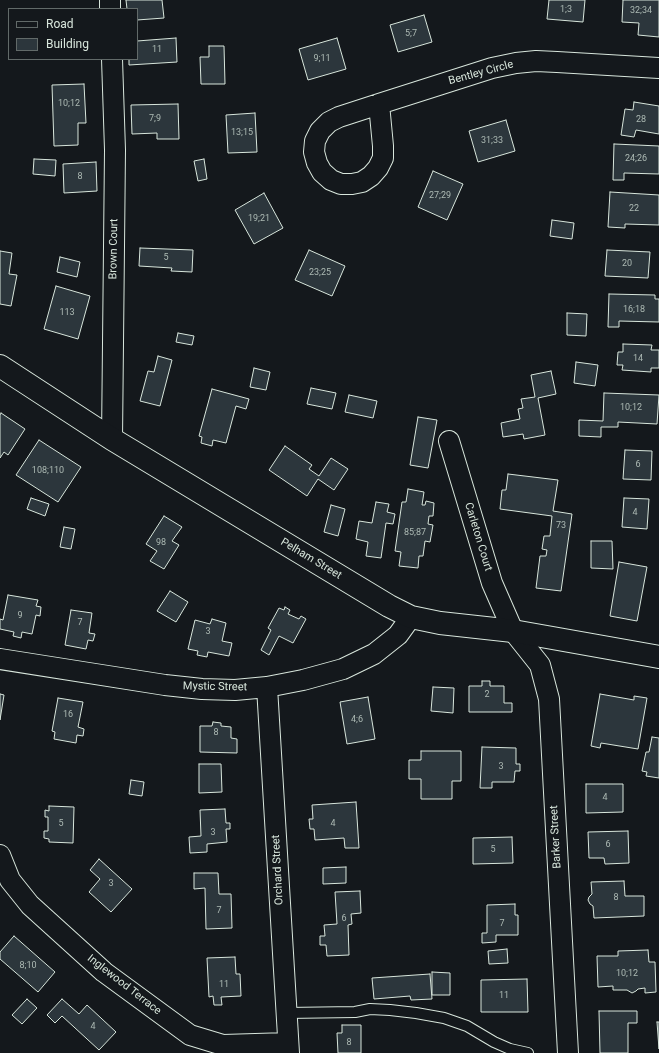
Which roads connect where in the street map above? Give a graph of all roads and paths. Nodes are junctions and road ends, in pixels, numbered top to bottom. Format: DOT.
graph roads {
  1 [pos="112,60"];
  2 [pos="659,68"];
  3 [pos="379,104"];
  4 [pos="0,366"];
  5 [pos="112,439"];
  6 [pos="450,441"];
  7 [pos="411,617"];
  8 [pos="513,631"];
  9 [pos="659,657"];
  10 [pos="0,659"];
  11 [pos="267,687"];
  12 [pos="0,855"];
  13 [pos="286,1013"];
  14 [pos="289,1048"];
  15 [pos="528,1053"];
  16 [pos="568,1053"];
  1 -- 5 [label="street, Brown Court"];
  2 -- 3 [label="street, Bentley Circle"];
  4 -- 5 [label="main road, Pelham Street"];
  5 -- 7 [label="main road, Pelham Street"];
  6 -- 8 [label="street, Carleton Court"];
  7 -- 8 [label="main road, Pelham Street"];
  7 -- 11 [label="street, Mystic Street"];
  8 -- 9 [label="main road, Pelham Street"];
  8 -- 16 [label="street, Barker Street"];
  10 -- 11 [label="street, Mystic Street"];
  11 -- 13 [label="street, Orchard Street"];
  12 -- 14 [label="street, Inglewood Terrace"];
  13 -- 14 [label="street, Orchard Street"];
  13 -- 15 [label="lane"];
}
